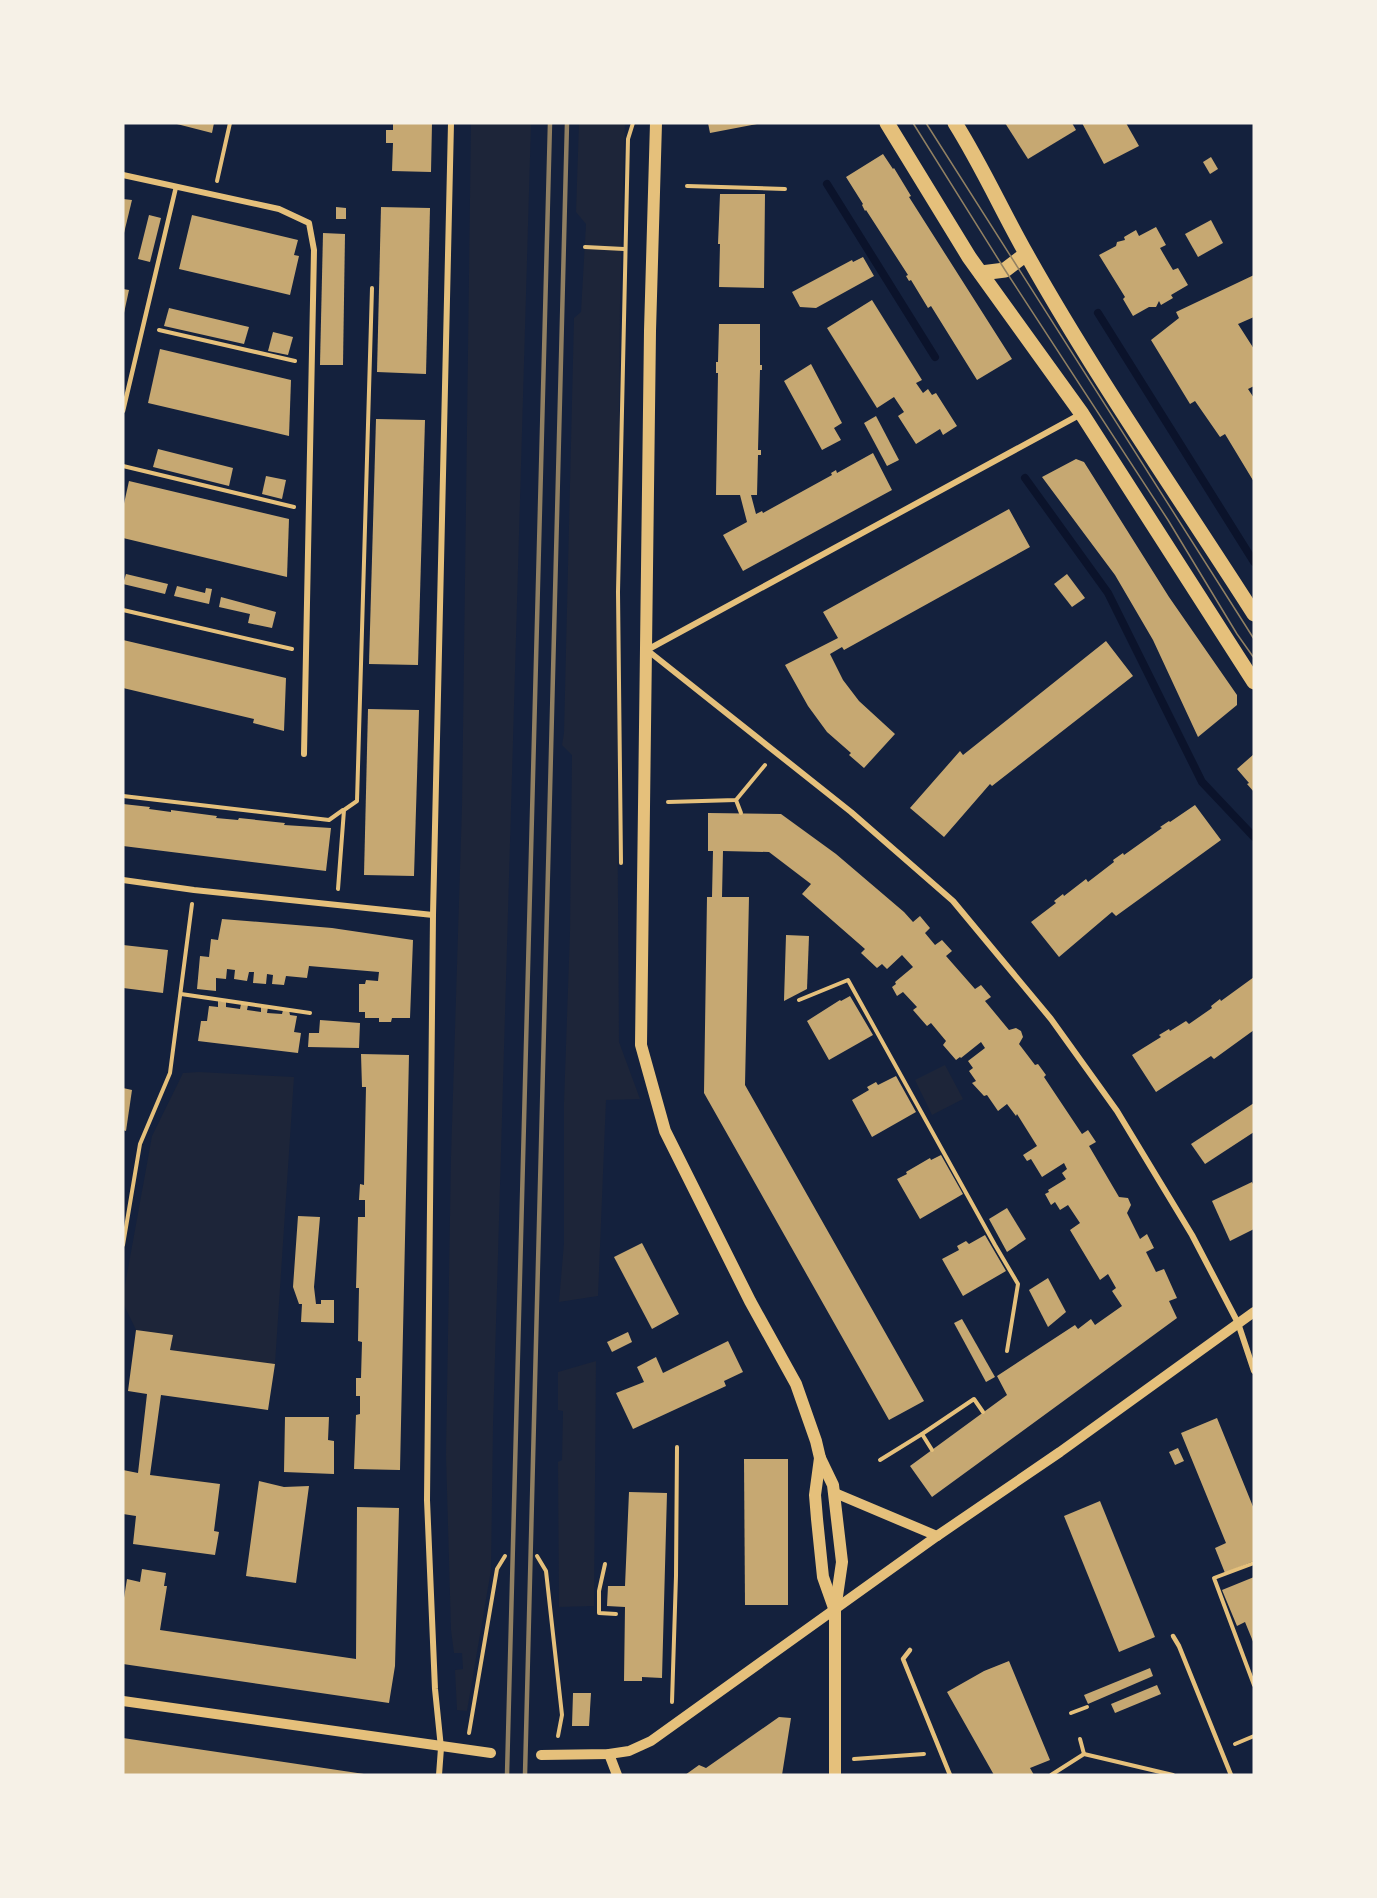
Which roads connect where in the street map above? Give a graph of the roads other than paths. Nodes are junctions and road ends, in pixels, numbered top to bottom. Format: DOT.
graph roads {
  1 [pos="451,123"];
  2 [pos="656,123"];
  3 [pos="887,123"];
  4 [pos="954,123"];
  5 [pos="123,175"];
  6 [pos="176,187"];
  7 [pos="1026,254"];
  8 [pos="981,273"];
  9 [pos="123,411"];
  10 [pos="1082,414"];
  11 [pos="1254,614"];
  12 [pos="647,650"];
  13 [pos="1254,682"];
  14 [pos="304,754"];
  15 [pos="123,880"];
  16 [pos="432,915"];
  17 [pos="1254,1312"];
  18 [pos="1238,1323"];
  19 [pos="1254,1371"];
  20 [pos="819,1458"];
  21 [pos="835,1493"];
  22 [pos="937,1536"];
  23 [pos="835,1610"];
  24 [pos="1173,1636"];
  25 [pos="910,1650"];
  26 [pos="123,1701"];
  27 [pos="441,1748"];
  28 [pos="491,1753"];
  29 [pos="609,1754"];
  30 [pos="541,1755"];
  31 [pos="439,1775"];
  32 [pos="617,1775"];
  33 [pos="835,1775"];
  34 [pos="950,1775"];
  35 [pos="1231,1775"];
  1 -- 16 [label="street"];
  2 -- 12 [label="main road"];
  3 -- 8 [label="main road"];
  4 -- 7 [label="main road"];
  5 -- 6 [label="street"];
  6 -- 9 [label="lane"];
  6 -- 14 [label="street"];
  7 -- 8 [label="main road"];
  7 -- 11 [label="main road"];
  8 -- 10 [label="main road"];
  10 -- 12 [label="street"];
  10 -- 13 [label="main road"];
  12 -- 18 [label="street"];
  12 -- 20 [label="main road"];
  15 -- 16 [label="street"];
  16 -- 27 [label="street"];
  17 -- 18 [label="street"];
  18 -- 19 [label="street"];
  18 -- 22 [label="street"];
  20 -- 21 [label="main road"];
  20 -- 23 [label="main road"];
  21 -- 22 [label="street"];
  21 -- 23 [label="main road"];
  22 -- 23 [label="street"];
  23 -- 29 [label="street"];
  23 -- 33 [label="main road"];
  24 -- 35 [label="lane"];
  25 -- 34 [label="lane"];
  26 -- 27 [label="street"];
  27 -- 28 [label="street"];
  27 -- 31 [label="street"];
  29 -- 30 [label="street"];
  29 -- 32 [label="street"];
}
